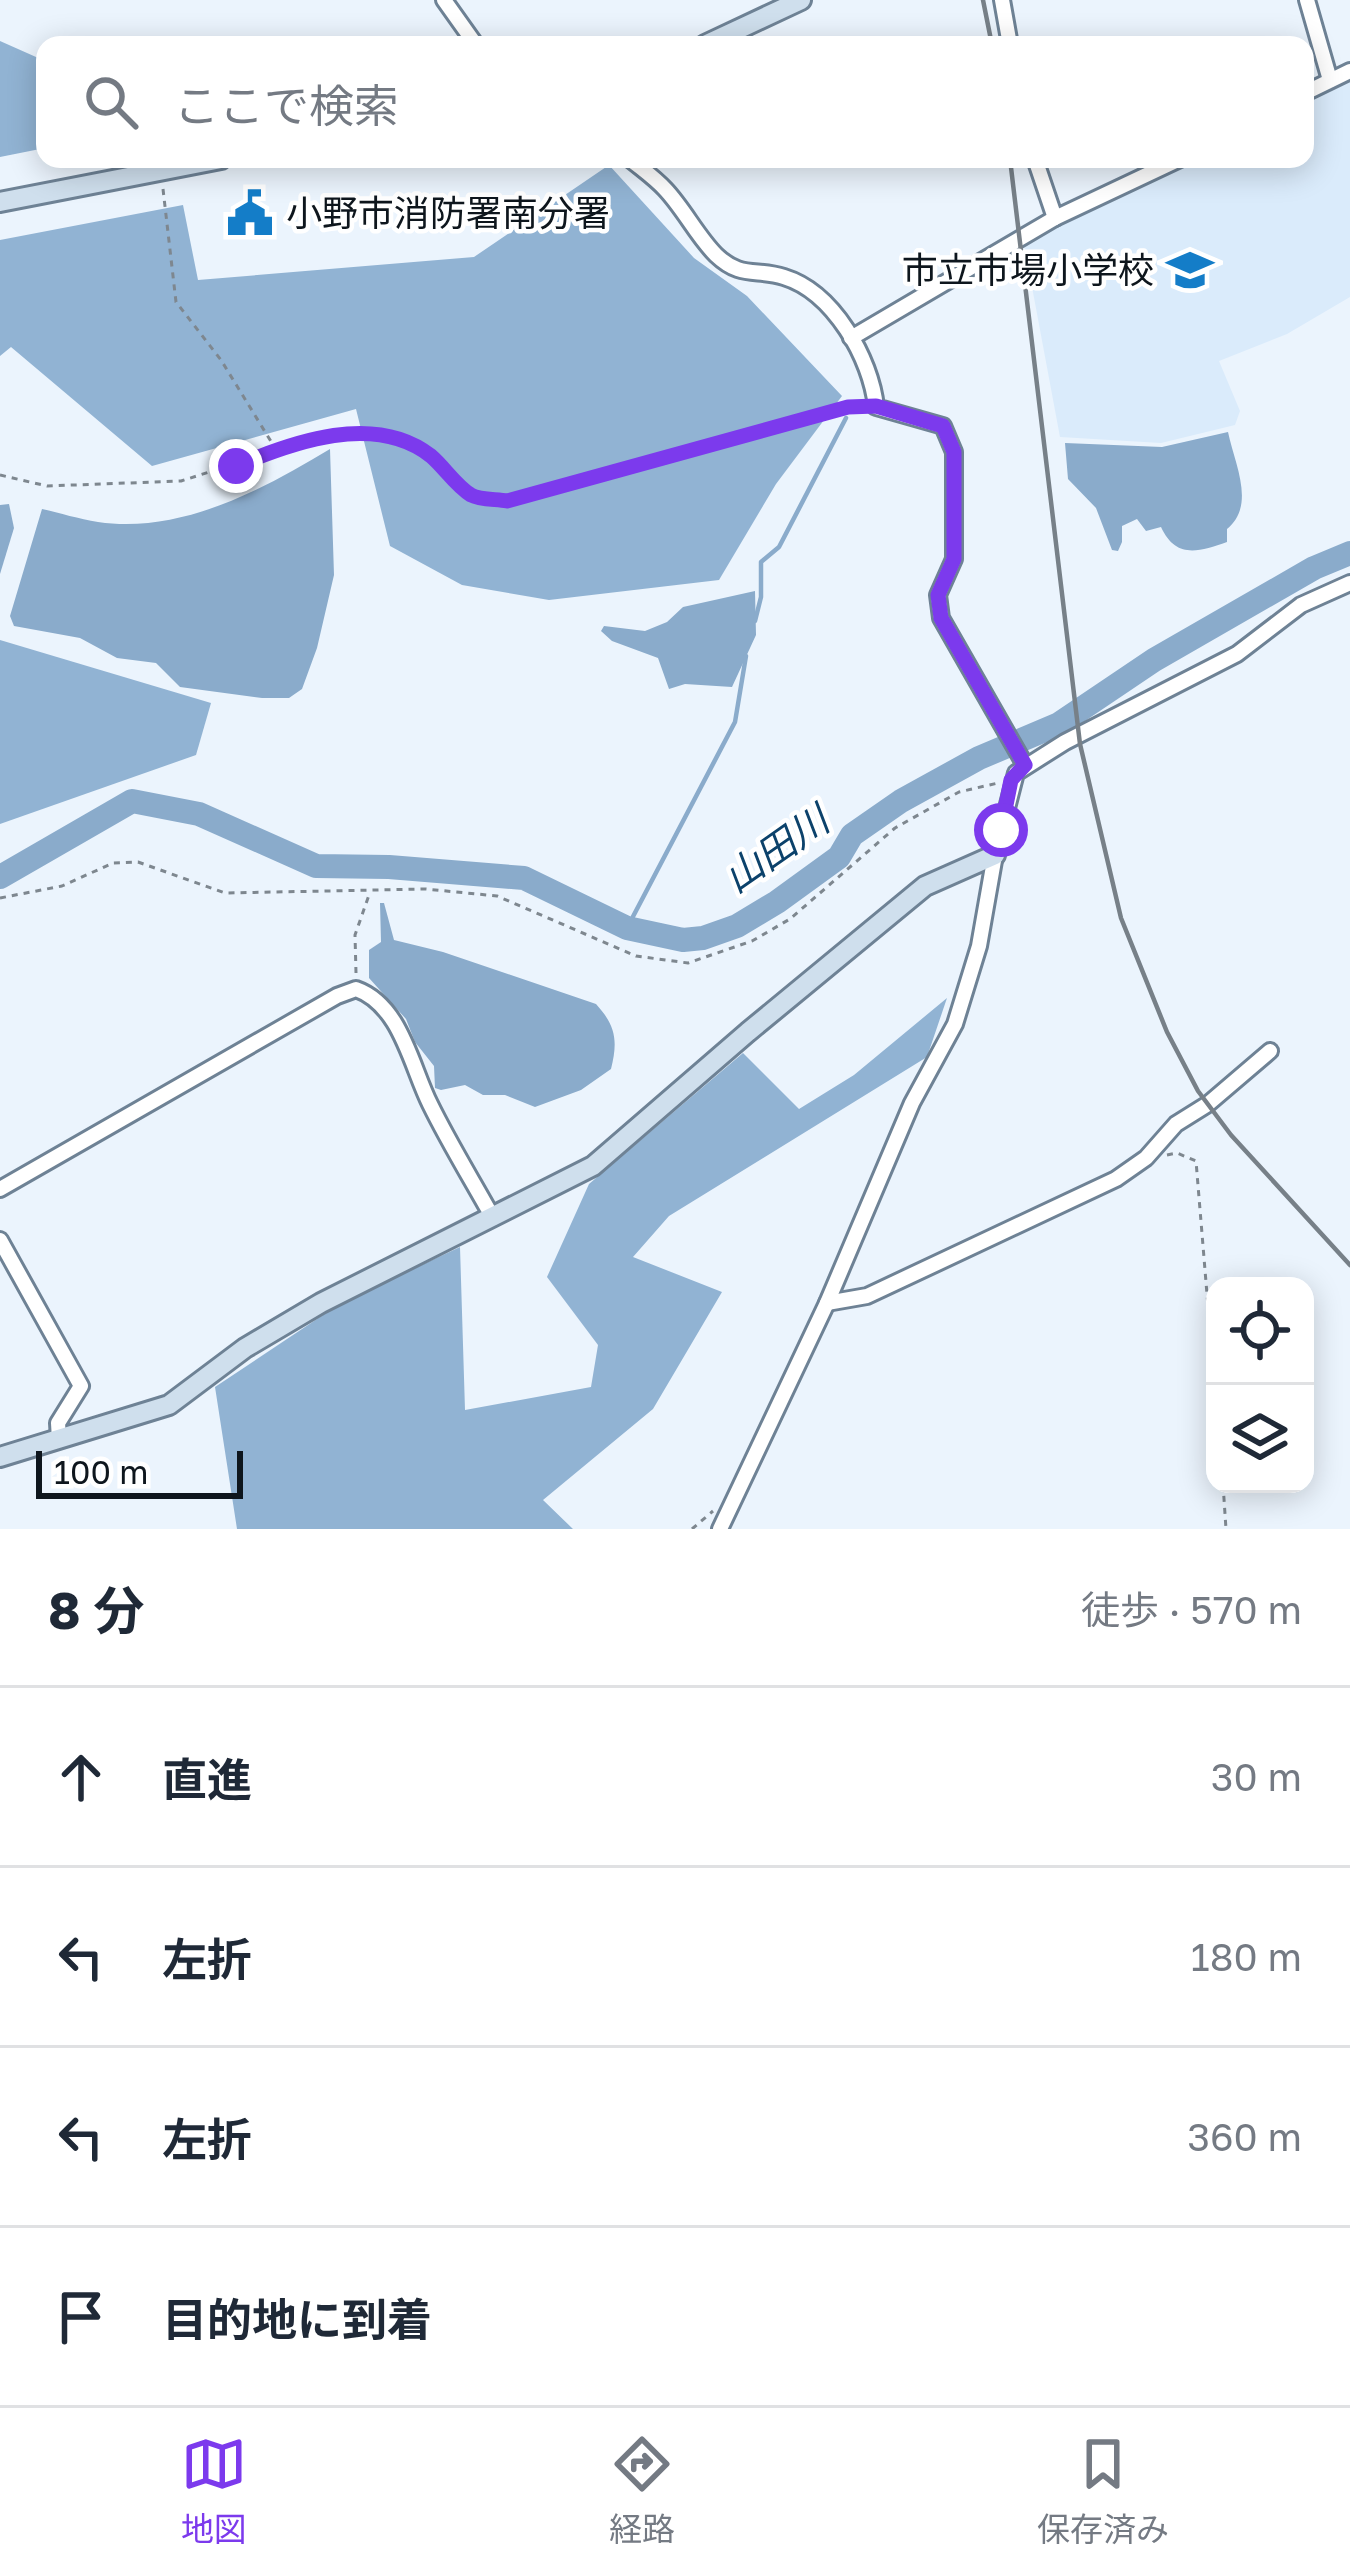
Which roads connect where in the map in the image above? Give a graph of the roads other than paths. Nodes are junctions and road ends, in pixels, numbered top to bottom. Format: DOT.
graph roads {
  1 [pos="444,0"];
  2 [pos="801,0"];
  3 [pos="1307,0"];
  4 [pos="1004,1"];
  5 [pos="470,36"];
  6 [pos="724,36"];
  7 [pos="1009,36"];
  8 [pos="1350,70"];
  9 [pos="1330,80"];
  10 [pos="1314,89"];
  11 [pos="176,168"];
  12 [pos="641,168"];
  13 [pos="1038,168"];
  14 [pos="1161,168"];
  15 [pos="0,202"];
  16 [pos="1054,218"];
  17 [pos="851,338"];
  18 [pos="1350,583"];
  19 [pos="1025,765"];
  20 [pos="995,855"];
  21 [pos="1270,1051"];
  22 [pos="0,1189"];
  23 [pos="494,1218"];
  24 [pos="0,1240"];
  25 [pos="827,1303"];
  26 [pos="58,1439"];
  27 [pos="0,1456"];
  28 [pos="720,1529"];
  1 -- 5 [label="street"];
  2 -- 6 [label="street"];
  3 -- 9 [label="street"];
  4 -- 7 [label="street"];
  8 -- 9 [label="street"];
  9 -- 10 [label="street"];
  11 -- 15 [label="street"];
  12 -- 17 [label="street"];
  13 -- 16 [label="street"];
  14 -- 16 [label="street"];
  16 -- 17 [label="street"];
  17 -- 19 [label="street"];
  18 -- 19 [label="street"];
  19 -- 20 [label="street"];
  20 -- 23 [label="street"];
  20 -- 25 [label="street"];
  21 -- 25 [label="street"];
  22 -- 23 [label="street"];
  23 -- 26 [label="street"];
  24 -- 26 [label="street"];
  25 -- 28 [label="street"];
  26 -- 27 [label="street"];
}
